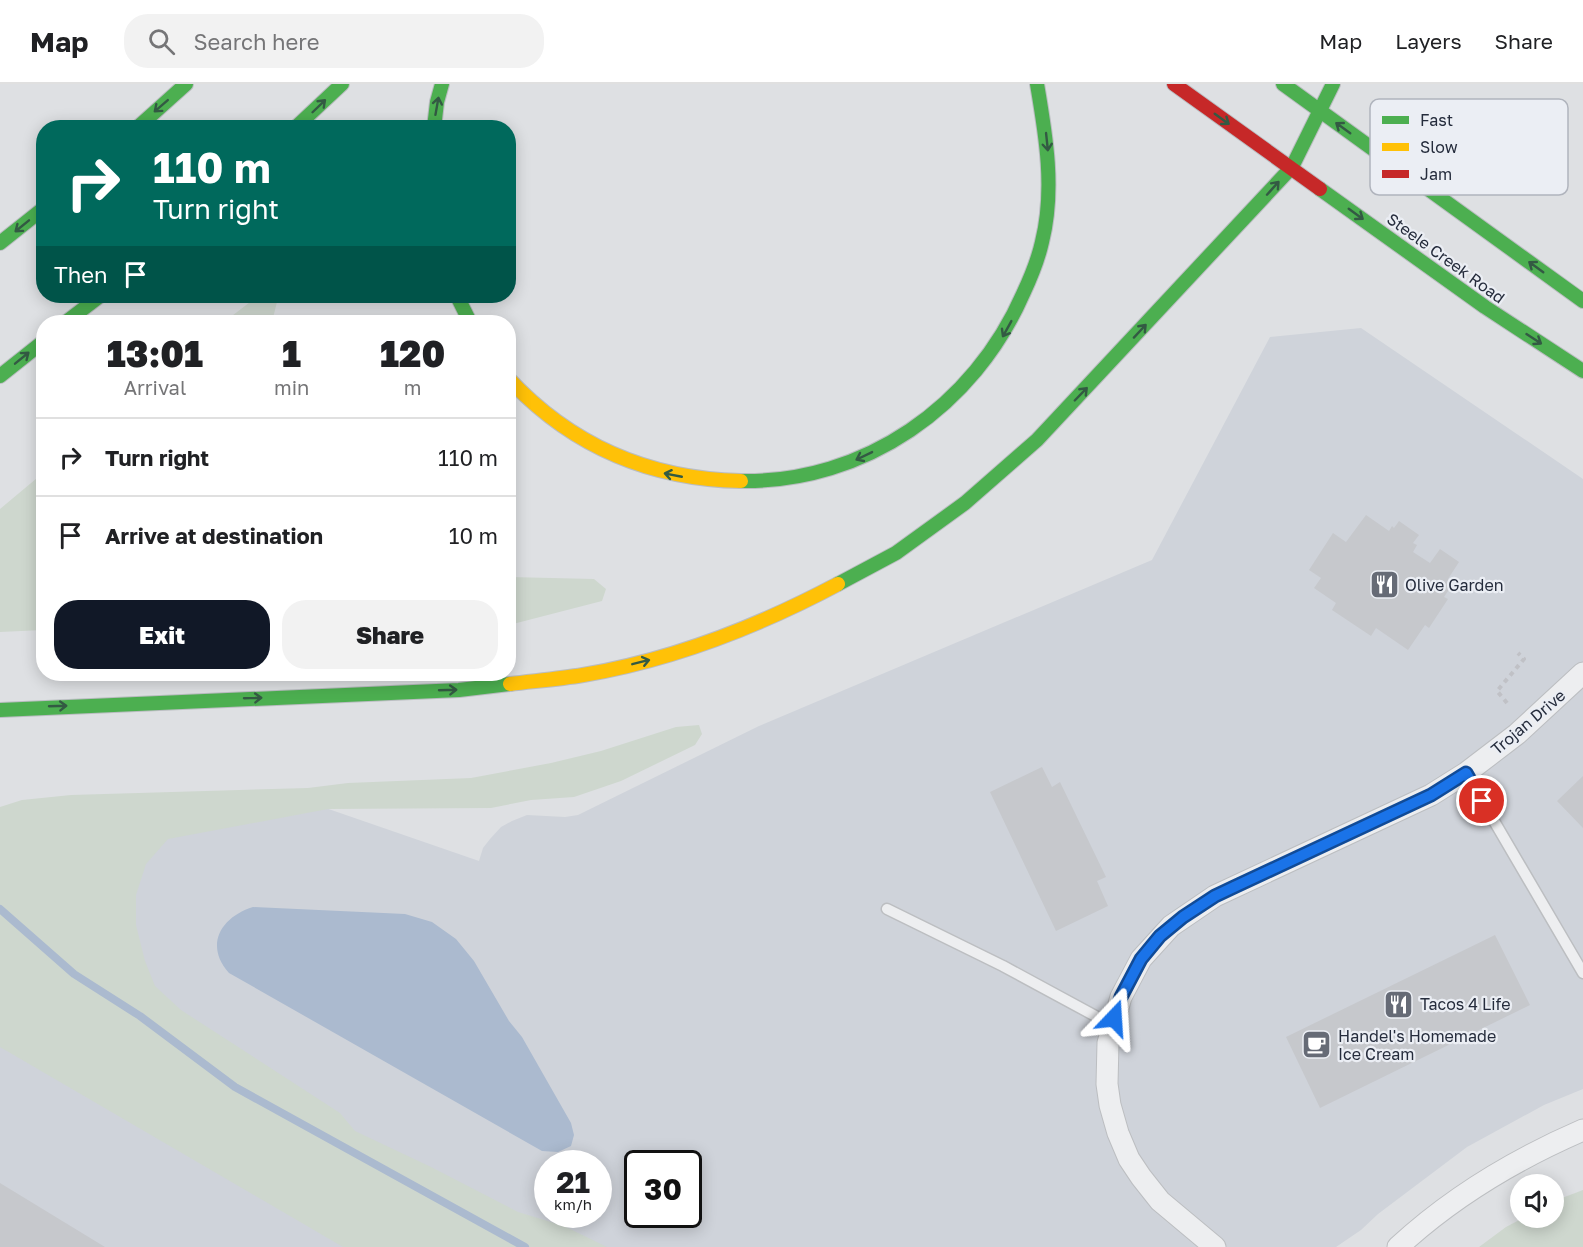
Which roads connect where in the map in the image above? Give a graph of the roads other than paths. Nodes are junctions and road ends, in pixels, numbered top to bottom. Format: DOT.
graph roads {
  1 [pos="186,84"];
  2 [pos="342,84"];
  3 [pos="442,84"];
  4 [pos="1037,84"];
  5 [pos="1174,84"];
  6 [pos="1283,84"];
  7 [pos="1333,84"];
  8 [pos="1320,112"];
  9 [pos="146,120"];
  10 [pos="304,120"];
  11 [pos="435,120"];
  12 [pos="1370,148"];
  13 [pos="1292,167"];
  14 [pos="1435,195"];
  15 [pos="36,214"];
  16 [pos="0,243"];
  17 [pos="1583,301"];
  18 [pos="91,303"];
  19 [pos="75,315"];
  20 [pos="36,347"];
  21 [pos="1583,371"];
  22 [pos="0,376"];
  23 [pos="516,386"];
  24 [pos="1583,674"];
  25 [pos="0,710"];
  26 [pos="1466,773"];
  27 [pos="887,909"];
  28 [pos="1583,973"];
  29 [pos="1112,1025"];
  30 [pos="1583,1130"];
  31 [pos="1215,1247"];
  32 [pos="1398,1247"];
  1 -- 9 [label="main road, one-way"];
  10 -- 2 [label="main road, one-way"];
  11 -- 3 [label="main road, one-way"];
  4 -- 23 [label="main road, one-way"];
  5 -- 13 [label="main road, Steele Creek Road, one-way"];
  6 -- 8 [label="main road"];
  7 -- 8 [label="main road"];
  12 -- 8 [label="main road, one-way"];
  8 -- 13 [label="main road"];
  13 -- 21 [label="main road, Steele Creek Road, one-way"];
  25 -- 13 [label="main road, one-way"];
  17 -- 14 [label="main road, one-way"];
  15 -- 16 [label="main road, one-way"];
  18 -- 19 [label="main road"];
  22 -- 20 [label="main road, one-way"];
  24 -- 26 [label="street, Trojan Drive"];
  26 -- 28 [label="lane"];
  26 -- 29 [label="street, Trojan Drive"];
  27 -- 29 [label="lane"];
  29 -- 31 [label="street, Trojan Drive"];
  30 -- 32 [label="street"];
}
